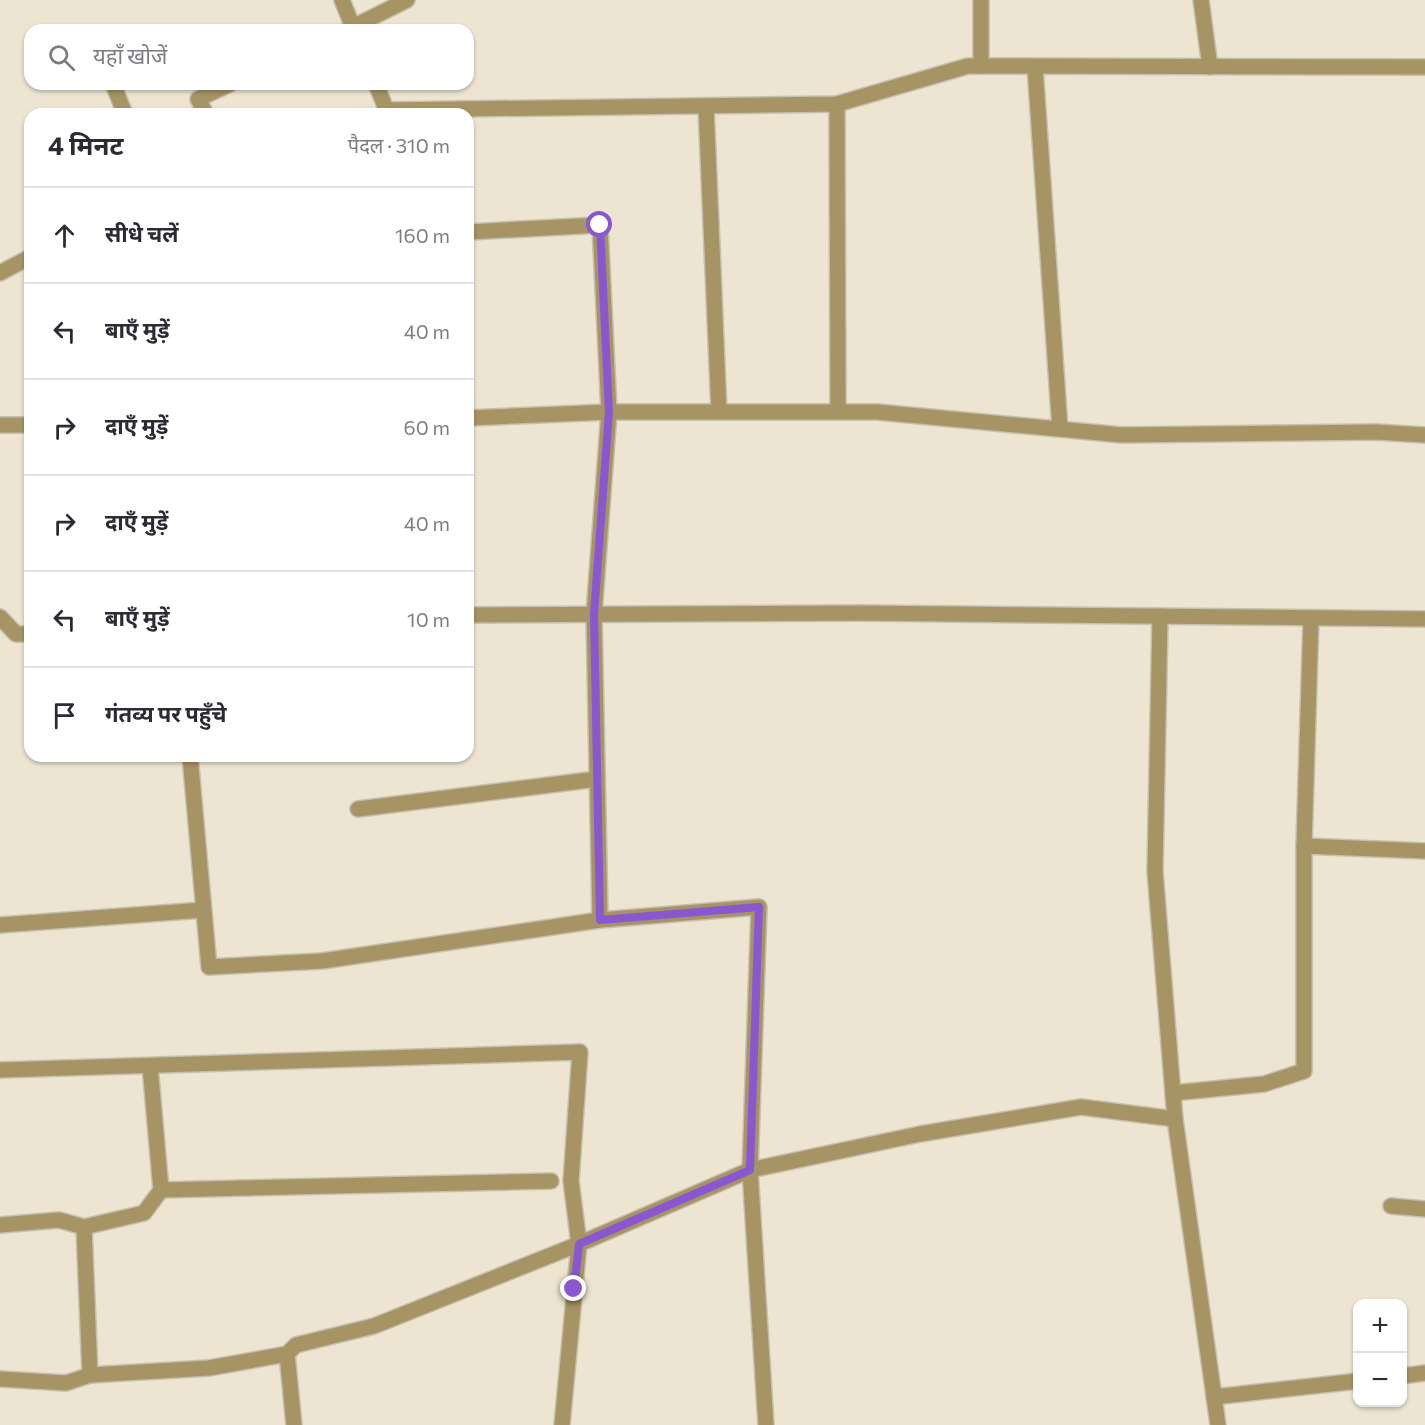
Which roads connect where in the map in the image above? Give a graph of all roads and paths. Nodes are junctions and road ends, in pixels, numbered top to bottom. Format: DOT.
graph roads {
  1 [pos="342,0"];
  2 [pos="407,0"];
  3 [pos="981,0"];
  4 [pos="1201,0"];
  5 [pos="349,24"];
  6 [pos="361,24"];
  7 [pos="981,66"];
  8 [pos="1210,66"];
  9 [pos="1035,67"];
  10 [pos="1425,67"];
  11 [pos="115,90"];
  12 [pos="217,90"];
  13 [pos="379,90"];
  14 [pos="837,104"];
  15 [pos="706,106"];
  16 [pos="123,108"];
  17 [pos="203,108"];
  18 [pos="386,108"];
  19 [pos="474,110"];
  20 [pos="474,232"];
  21 [pos="24,260"];
  22 [pos="0,273"];
  23 [pos="609,412"];
  24 [pos="719,412"];
  25 [pos="838,412"];
  26 [pos="474,418"];
  27 [pos="0,424"];
  28 [pos="24,425"];
  29 [pos="1060,429"];
  30 [pos="1425,435"];
  31 [pos="594,614"];
  32 [pos="474,615"];
  33 [pos="0,616"];
  34 [pos="1160,616"];
  35 [pos="1311,618"];
  36 [pos="1425,620"];
  37 [pos="24,634"];
  38 [pos="191,762"];
  39 [pos="597,778"];
  40 [pos="358,809"];
  41 [pos="1304,846"];
  42 [pos="1425,851"];
  43 [pos="203,910"];
  44 [pos="600,920"];
  45 [pos="0,925"];
  46 [pos="150,1066"];
  47 [pos="0,1070"];
  48 [pos="1173,1093"];
  49 [pos="1175,1119"];
  50 [pos="750,1170"];
  51 [pos="551,1181"];
  52 [pos="160,1190"];
  53 [pos="1391,1206"];
  54 [pos="1425,1209"];
  55 [pos="0,1225"];
  56 [pos="84,1227"];
  57 [pos="579,1244"];
  58 [pos="287,1354"];
  59 [pos="1425,1373"];
  60 [pos="90,1375"];
  61 [pos="1407,1375"];
  62 [pos="0,1379"];
  63 [pos="1353,1382"];
  64 [pos="1214,1397"];
  65 [pos="294,1425"];
  66 [pos="562,1425"];
  67 [pos="766,1425"];
  68 [pos="1218,1425"];
  1 -- 5 [label="street"];
  2 -- 6 [label="street"];
  3 -- 7 [label="street"];
  4 -- 8 [label="street"];
  7 -- 9 [label="street"];
  7 -- 14 [label="street"];
  8 -- 9 [label="street"];
  8 -- 10 [label="street"];
  9 -- 29 [label="street"];
  11 -- 16 [label="street"];
  12 -- 17 [label="street"];
  13 -- 18 [label="street"];
  14 -- 15 [label="street"];
  14 -- 25 [label="street"];
  15 -- 19 [label="street"];
  15 -- 24 [label="street"];
  20 -- 23 [label="street"];
  21 -- 22 [label="street"];
  23 -- 24 [label="street"];
  23 -- 26 [label="street"];
  23 -- 31 [label="street"];
  24 -- 25 [label="street"];
  25 -- 29 [label="street"];
  27 -- 28 [label="street"];
  29 -- 30 [label="street"];
  31 -- 32 [label="street"];
  31 -- 34 [label="street"];
  31 -- 39 [label="street"];
  33 -- 37 [label="street"];
  34 -- 35 [label="street"];
  34 -- 48 [label="street"];
  35 -- 36 [label="street"];
  35 -- 41 [label="street"];
  38 -- 43 [label="street"];
  39 -- 40 [label="street"];
  39 -- 44 [label="street"];
  41 -- 42 [label="street"];
  41 -- 48 [label="street"];
  43 -- 44 [label="street"];
  43 -- 45 [label="street"];
  44 -- 50 [label="street"];
  46 -- 47 [label="street"];
  46 -- 52 [label="street"];
  46 -- 57 [label="street"];
  48 -- 49 [label="street"];
  49 -- 50 [label="street"];
  49 -- 64 [label="street"];
  50 -- 57 [label="street"];
  50 -- 67 [label="street"];
  51 -- 52 [label="street"];
  52 -- 56 [label="street"];
  53 -- 54 [label="street"];
  55 -- 56 [label="street"];
  56 -- 60 [label="street"];
  57 -- 58 [label="street"];
  57 -- 66 [label="street"];
  58 -- 60 [label="street"];
  58 -- 65 [label="street"];
  59 -- 61 [label="street"];
  60 -- 62 [label="street"];
  63 -- 64 [label="street"];
  64 -- 68 [label="street"];
}
